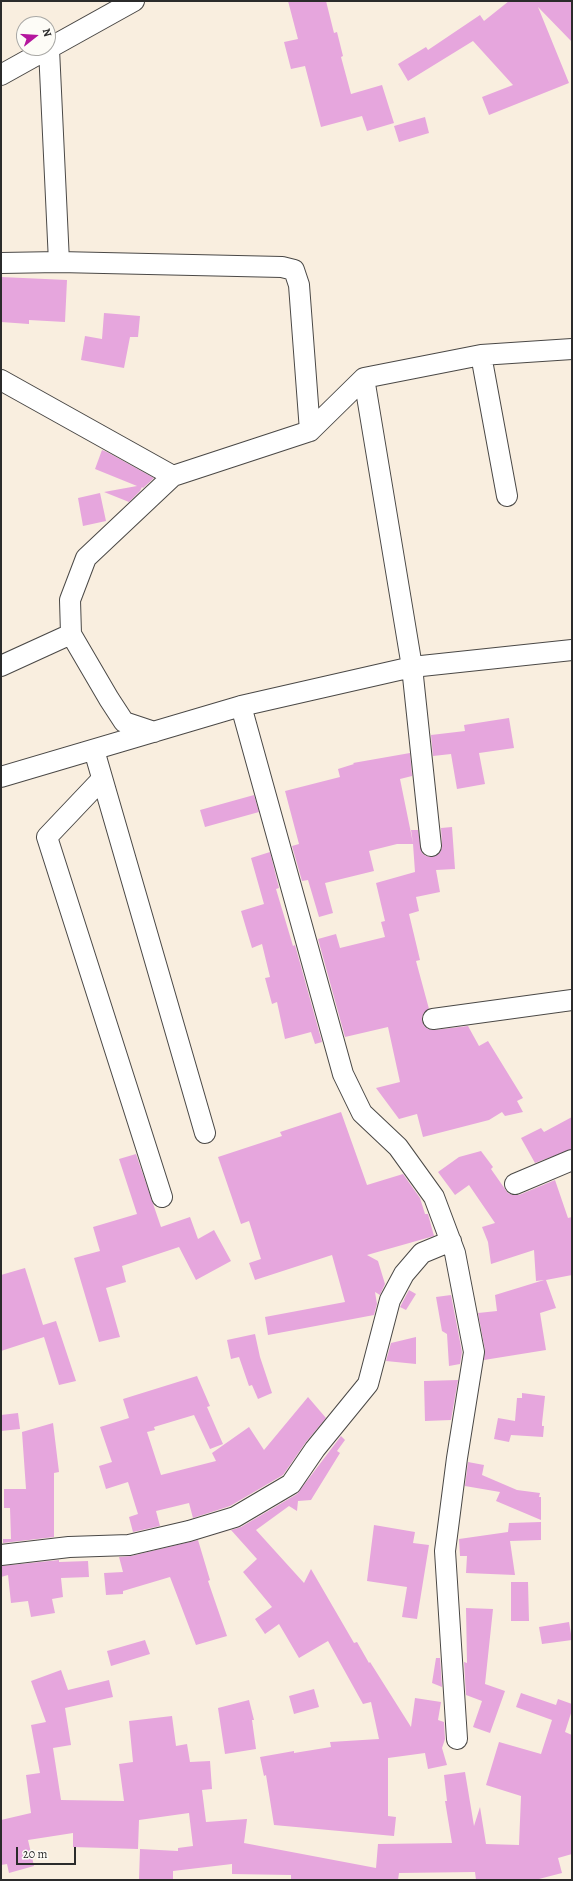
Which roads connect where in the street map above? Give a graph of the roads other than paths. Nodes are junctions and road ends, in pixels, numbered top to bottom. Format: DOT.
graph roads {
  1 [pos="134,1"];
  2 [pos="56,46"];
  3 [pos="37,56"];
  4 [pos="50,56"];
  5 [pos="1,75"];
  6 [pos="59,262"];
  7 [pos="1,263"];
  8 [pos="572,349"];
  9 [pos="481,355"];
  10 [pos="364,378"];
  11 [pos="1,380"];
  12 [pos="310,431"];
  13 [pos="173,476"];
  14 [pos="507,496"];
  15 [pos="72,634"];
  16 [pos="572,650"];
  17 [pos="1,666"];
  18 [pos="412,667"];
  19 [pos="240,706"];
  20 [pos="154,732"];
  21 [pos="94,750"];
  22 [pos="1,777"];
  23 [pos="102,779"];
  24 [pos="431,846"];
  25 [pos="572,1000"];
  26 [pos="433,1019"];
  27 [pos="205,1133"];
  28 [pos="572,1160"];
  29 [pos="515,1184"];
  30 [pos="162,1197"];
  31 [pos="451,1241"];
  32 [pos="1,1555"];
  33 [pos="457,1739"];
  1 -- 2 [label="street"];
  3 -- 5 [label="street"];
  4 -- 6 [label="street"];
  6 -- 7 [label="street"];
  6 -- 12 [label="street"];
  8 -- 9 [label="street"];
  9 -- 10 [label="street"];
  9 -- 14 [label="street"];
  10 -- 12 [label="street"];
  10 -- 18 [label="street"];
  11 -- 13 [label="street"];
  12 -- 13 [label="street"];
  13 -- 15 [label="street"];
  15 -- 17 [label="street"];
  15 -- 20 [label="street"];
  16 -- 18 [label="street"];
  18 -- 19 [label="street"];
  18 -- 24 [label="street"];
  19 -- 20 [label="street"];
  19 -- 31 [label="street"];
  20 -- 21 [label="street"];
  21 -- 22 [label="street"];
  21 -- 23 [label="street"];
  23 -- 27 [label="street"];
  23 -- 30 [label="street"];
  25 -- 26 [label="street"];
  28 -- 29 [label="street"];
  31 -- 32 [label="street"];
  31 -- 33 [label="street"];
}
